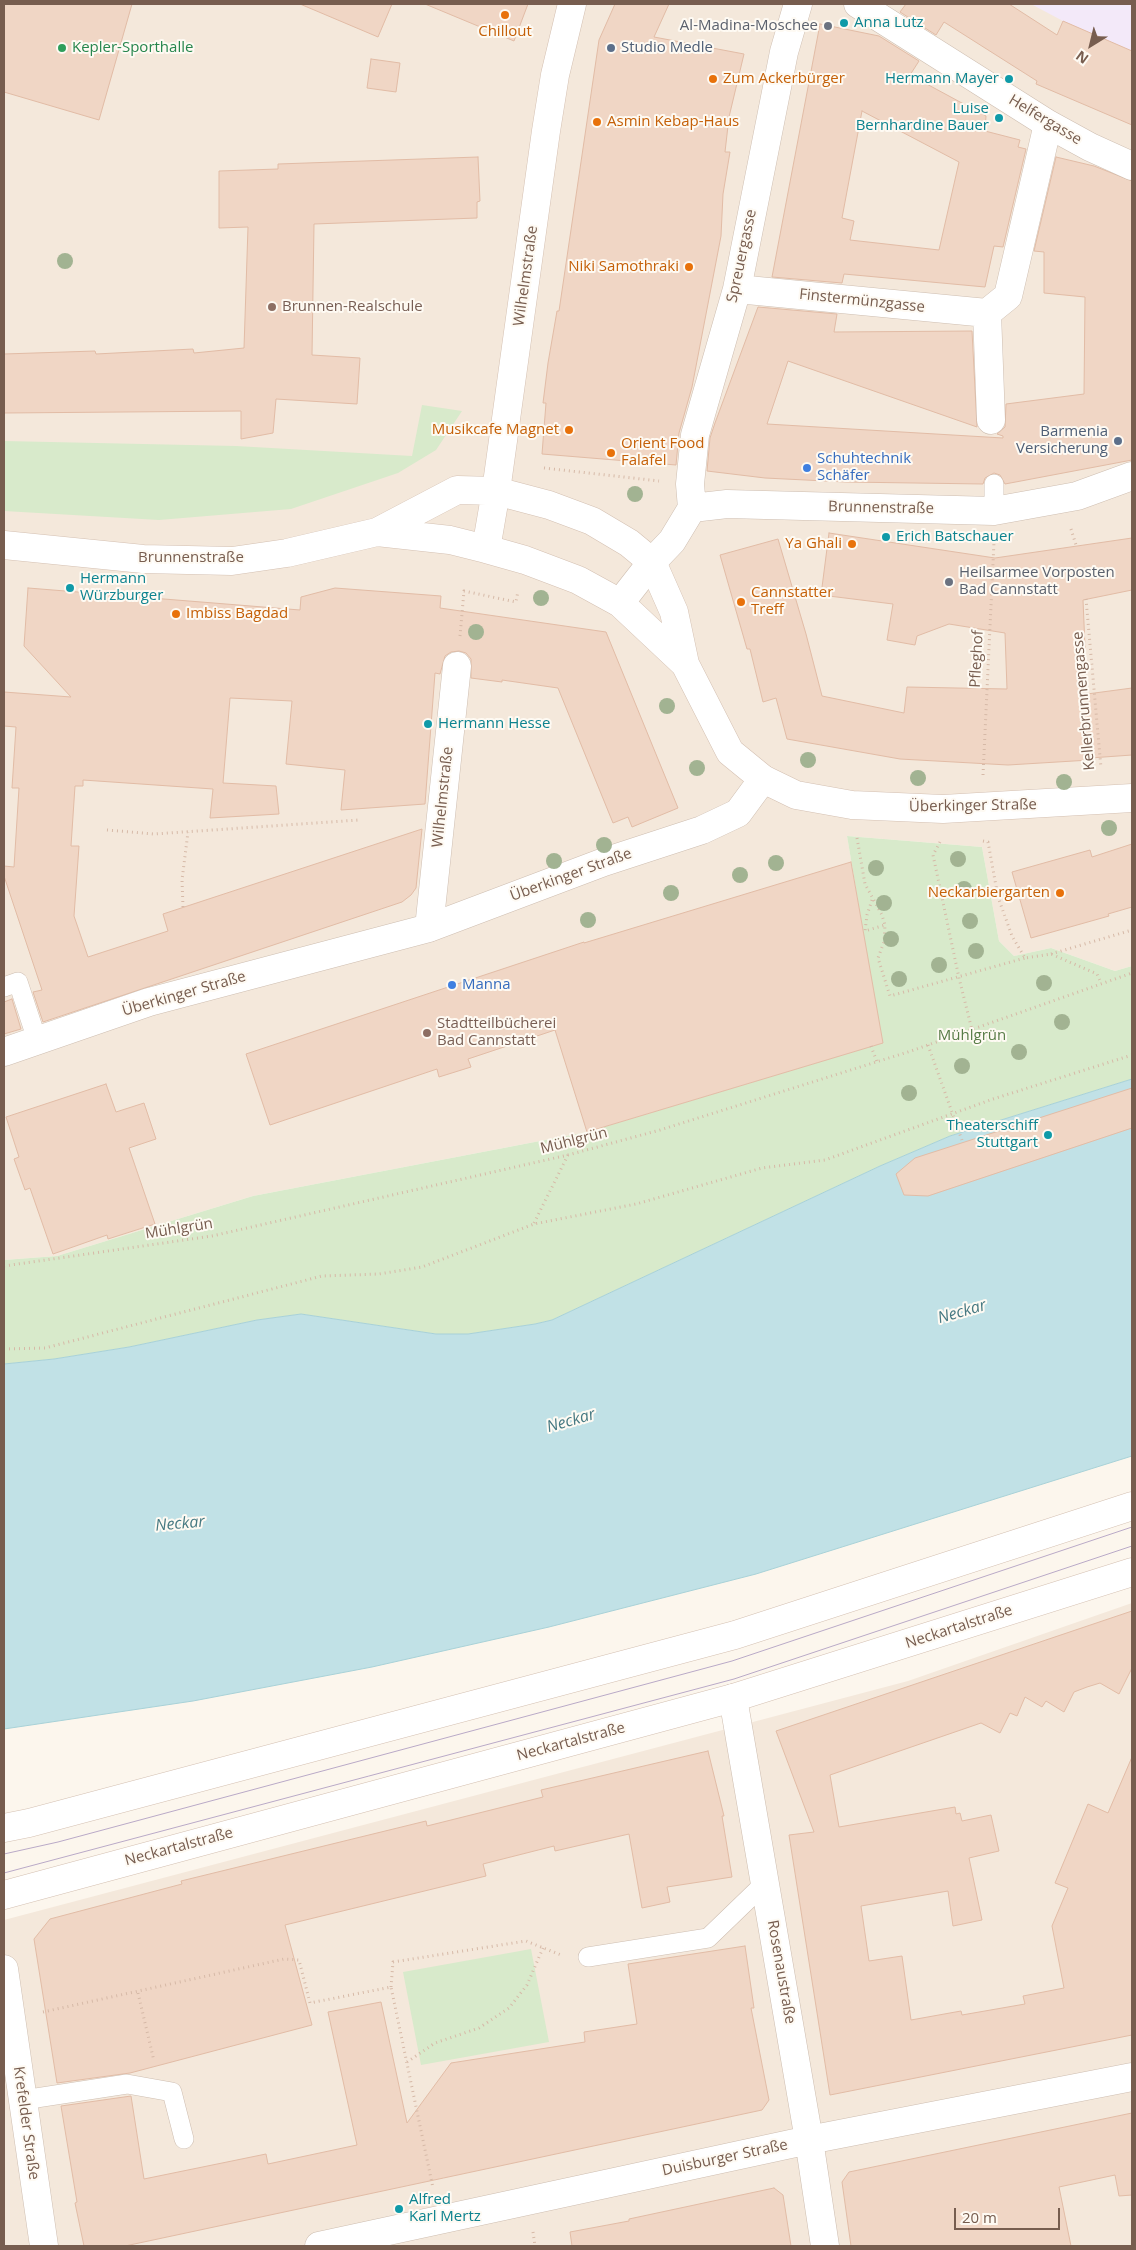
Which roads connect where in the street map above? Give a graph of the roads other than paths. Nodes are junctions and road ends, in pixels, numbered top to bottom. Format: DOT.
graph roads {
  1 [pos="572,4"];
  2 [pos="798,4"];
  3 [pos="858,4"];
  4 [pos="1048,124"];
  5 [pos="1132,166"];
  6 [pos="737,289"];
  7 [pos="987,313"];
  8 [pos="991,426"];
  9 [pos="1132,476"];
  10 [pos="994,484"];
  11 [pos="496,491"];
  12 [pos="691,496"];
  13 [pos="994,511"];
  14 [pos="377,532"];
  15 [pos="4,546"];
  16 [pos="486,549"];
  17 [pos="652,562"];
  18 [pos="620,603"];
  19 [pos="685,664"];
  20 [pos="456,666"];
  21 [pos="763,779"];
  22 [pos="1132,798"];
  23 [pos="428,928"];
  24 [pos="4,987"];
  25 [pos="37,1040"];
  26 [pos="4,1052"];
  27 [pos="1132,1506"];
  28 [pos="1132,1572"];
  29 [pos="733,1698"];
  30 [pos="4,1828"];
  31 [pos="765,1883"];
  32 [pos="4,1895"];
  33 [pos="588,1957"];
  34 [pos="4,1969"];
  35 [pos="1132,2077"];
  36 [pos="23,2100"];
  37 [pos="184,2139"];
  38 [pos="809,2140"];
  39 [pos="44,2246"];
  40 [pos="319,2246"];
  41 [pos="825,2246"];
  1 -- 11 [label="street, Wilhelmstraße"];
  2 -- 6 [label="street, Spreuergasse"];
  3 -- 4 [label="street, Helfergasse"];
  4 -- 5 [label="street, Helfergasse"];
  4 -- 7 [label="street"];
  6 -- 7 [label="street, Finstermünzgasse"];
  6 -- 12 [label="street, Spreuergasse"];
  7 -- 8 [label="street"];
  9 -- 13 [label="street, Brunnenstraße"];
  10 -- 13 [label="lane"];
  11 -- 14 [label="street, Brunnenstraße"];
  11 -- 16 [label="street, Wilhelmstraße"];
  11 -- 17 [label="street, Brunnenstraße"];
  12 -- 13 [label="street, Brunnenstraße"];
  12 -- 17 [label="street"];
  14 -- 15 [label="street, Brunnenstraße"];
  14 -- 16 [label="street, Brunnenstraße"];
  16 -- 18 [label="street, Brunnenstraße"];
  17 -- 18 [label="street"];
  17 -- 19 [label="street, Brunnenstraße"];
  18 -- 19 [label="street, Brunnenstraße"];
  19 -- 21 [label="street, Brunnenstraße"];
  20 -- 23 [label="street, Wilhelmstraße"];
  21 -- 22 [label="street, Überkinger Straße"];
  21 -- 23 [label="street, Überkinger Straße"];
  23 -- 25 [label="street, Überkinger Straße"];
  24 -- 25 [label="lane"];
  25 -- 26 [label="street, Überkinger Straße"];
  27 -- 30 [label="street"];
  28 -- 29 [label="street, Neckartalstraße"];
  29 -- 31 [label="street, Rosenaustraße"];
  29 -- 32 [label="street, Neckartalstraße"];
  31 -- 33 [label="lane"];
  31 -- 38 [label="street, Rosenaustraße"];
  34 -- 36 [label="street, Krefelder Straße"];
  35 -- 38 [label="street, Duisburger Straße"];
  36 -- 37 [label="lane"];
  36 -- 39 [label="street, Krefelder Straße"];
  38 -- 40 [label="street, Duisburger Straße"];
  38 -- 41 [label="street, Rosenaustraße"];
}
